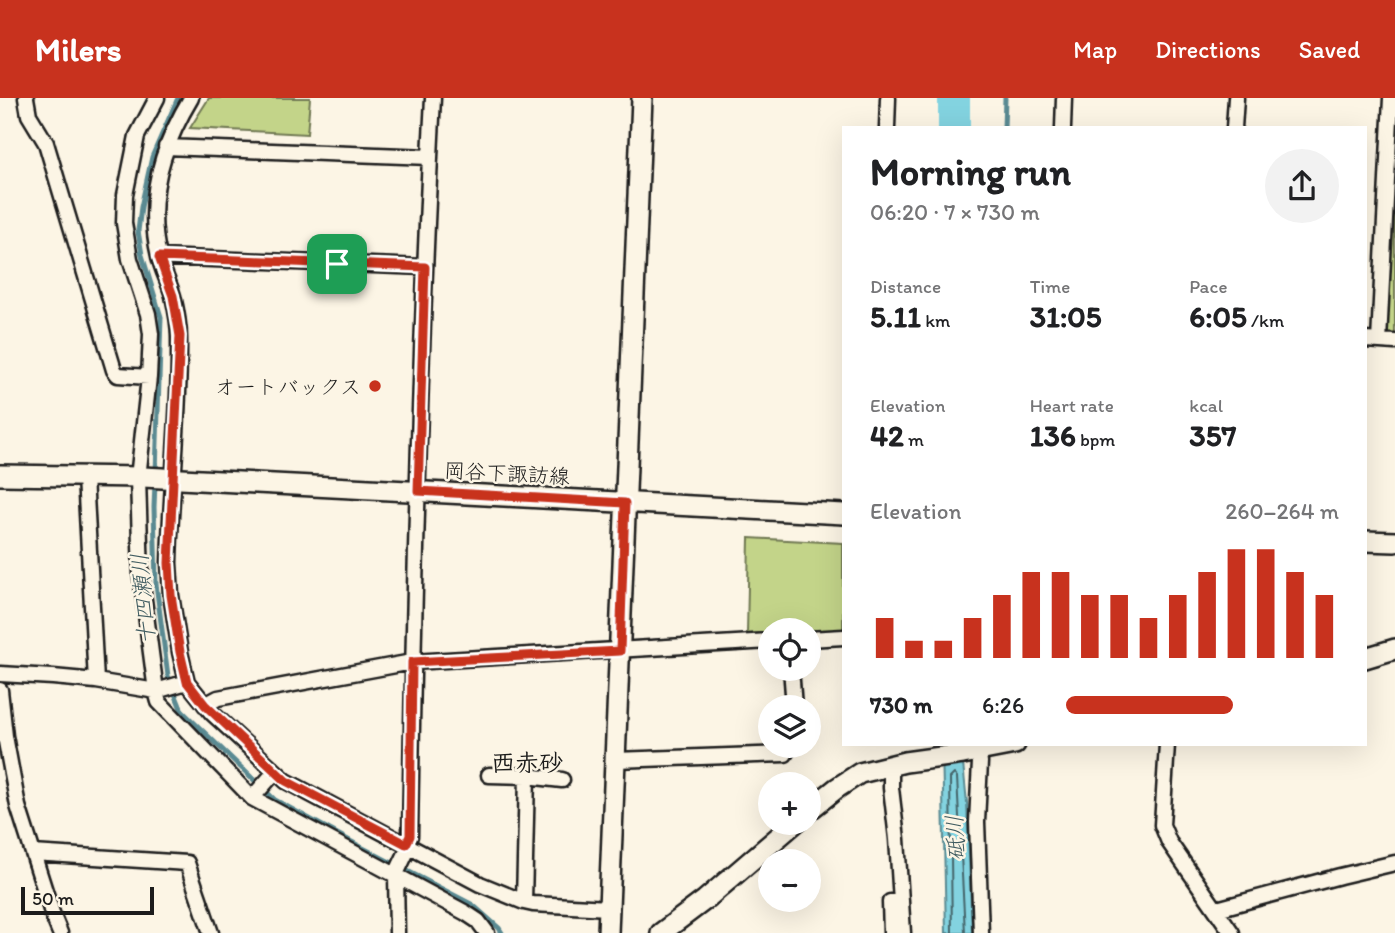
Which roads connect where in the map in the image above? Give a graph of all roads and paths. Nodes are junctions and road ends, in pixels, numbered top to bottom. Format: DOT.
graph roads {
  1 [pos="26,98"];
  2 [pos="156,98"];
  3 [pos="191,98"];
  4 [pos="433,98"];
  5 [pos="642,98"];
  6 [pos="888,98"];
  7 [pos="1064,98"];
  8 [pos="1236,98"];
  9 [pos="1391,98"];
  10 [pos="887,126"];
  11 [pos="1063,126"];
  12 [pos="1234,126"];
  13 [pos="166,147"];
  14 [pos="430,156"];
  15 [pos="159,257"];
  16 [pos="425,267"];
  17 [pos="1372,341"];
  18 [pos="1395,342"];
  19 [pos="149,377"];
  20 [pos="0,475"];
  21 [pos="85,477"];
  22 [pos="140,477"];
  23 [pos="170,479"];
  24 [pos="418,491"];
  25 [pos="625,503"];
  26 [pos="842,514"];
  27 [pos="1367,541"];
  28 [pos="1395,542"];
  29 [pos="842,637"];
  30 [pos="821,638"];
  31 [pos="758,642"];
  32 [pos="1395,649"];
  33 [pos="620,651"];
  34 [pos="1367,657"];
  35 [pos="412,662"];
  36 [pos="0,674"];
  37 [pos="96,681"];
  38 [pos="184,682"];
  39 [pos="0,690"];
  40 [pos="159,690"];
  41 [pos="205,705"];
  42 [pos="1004,746"];
  43 [pos="1167,746"];
  44 [pos="971,752"];
  45 [pos="758,755"];
  46 [pos="615,760"];
  47 [pos="898,764"];
  48 [pos="274,774"];
  49 [pos="489,775"];
  50 [pos="527,776"];
  51 [pos="562,780"];
  52 [pos="254,796"];
  53 [pos="821,800"];
  54 [pos="781,835"];
  55 [pos="406,848"];
  56 [pos="33,853"];
  57 [pos="1395,863"];
  58 [pos="397,872"];
  59 [pos="901,901"];
  60 [pos="524,902"];
  61 [pos="609,908"];
  62 [pos="1217,909"];
  63 [pos="61,933"];
  64 [pos="211,933"];
  65 [pos="397,933"];
  66 [pos="486,933"];
  67 [pos="608,933"];
  68 [pos="662,933"];
  69 [pos="891,933"];
  70 [pos="903,933"];
  71 [pos="981,933"];
  72 [pos="1231,933"];
  1 -- 19 [label="street"];
  2 -- 19 [label="street"];
  3 -- 13 [label="street"];
  4 -- 14 [label="street"];
  5 -- 25 [label="street"];
  6 -- 10 [label="street"];
  7 -- 11 [label="street"];
  8 -- 12 [label="street"];
  9 -- 17 [label="street"];
  13 -- 14 [label="street"];
  13 -- 15 [label="street"];
  14 -- 16 [label="street"];
  15 -- 16 [label="street"];
  15 -- 23 [label="street"];
  16 -- 24 [label="street"];
  17 -- 18 [label="street"];
  19 -- 22 [label="street"];
  20 -- 21 [label="street, 岡谷下諏訪線"];
  21 -- 22 [label="street, 岡谷下諏訪線"];
  21 -- 37 [label="street"];
  22 -- 23 [label="street, 岡谷下諏訪線"];
  22 -- 40 [label="street"];
  23 -- 24 [label="street, 岡谷下諏訪線"];
  23 -- 38 [label="street"];
  24 -- 25 [label="street, 岡谷下諏訪線"];
  24 -- 35 [label="street"];
  25 -- 26 [label="street, 岡谷下諏訪線"];
  25 -- 33 [label="street"];
  27 -- 28 [label="street"];
  29 -- 30 [label="street"];
  31 -- 33 [label="street"];
  32 -- 34 [label="street"];
  33 -- 35 [label="street"];
  33 -- 46 [label="street"];
  35 -- 41 [label="street"];
  35 -- 55 [label="street"];
  36 -- 37 [label="street"];
  37 -- 40 [label="street"];
  38 -- 40 [label="street"];
  38 -- 41 [label="street"];
  39 -- 56 [label="street"];
  40 -- 52 [label="street"];
  41 -- 48 [label="street"];
  42 -- 44 [label="street"];
  43 -- 62 [label="street"];
  44 -- 47 [label="street"];
  44 -- 71 [label="street"];
  45 -- 46 [label="street"];
  46 -- 61 [label="street"];
  47 -- 53 [label="street"];
  47 -- 59 [label="street"];
  48 -- 52 [label="street"];
  48 -- 55 [label="street"];
  49 -- 50 [label="street"];
  50 -- 51 [label="street"];
  50 -- 60 [label="street"];
  52 -- 58 [label="street"];
  54 -- 68 [label="street"];
  55 -- 58 [label="street"];
  55 -- 60 [label="street"];
  56 -- 63 [label="street"];
  56 -- 64 [label="street"];
  57 -- 62 [label="street"];
  58 -- 65 [label="street"];
  58 -- 66 [label="street"];
  59 -- 69 [label="street"];
  59 -- 70 [label="street"];
  60 -- 61 [label="street"];
  61 -- 67 [label="street"];
  62 -- 72 [label="street"];
}
